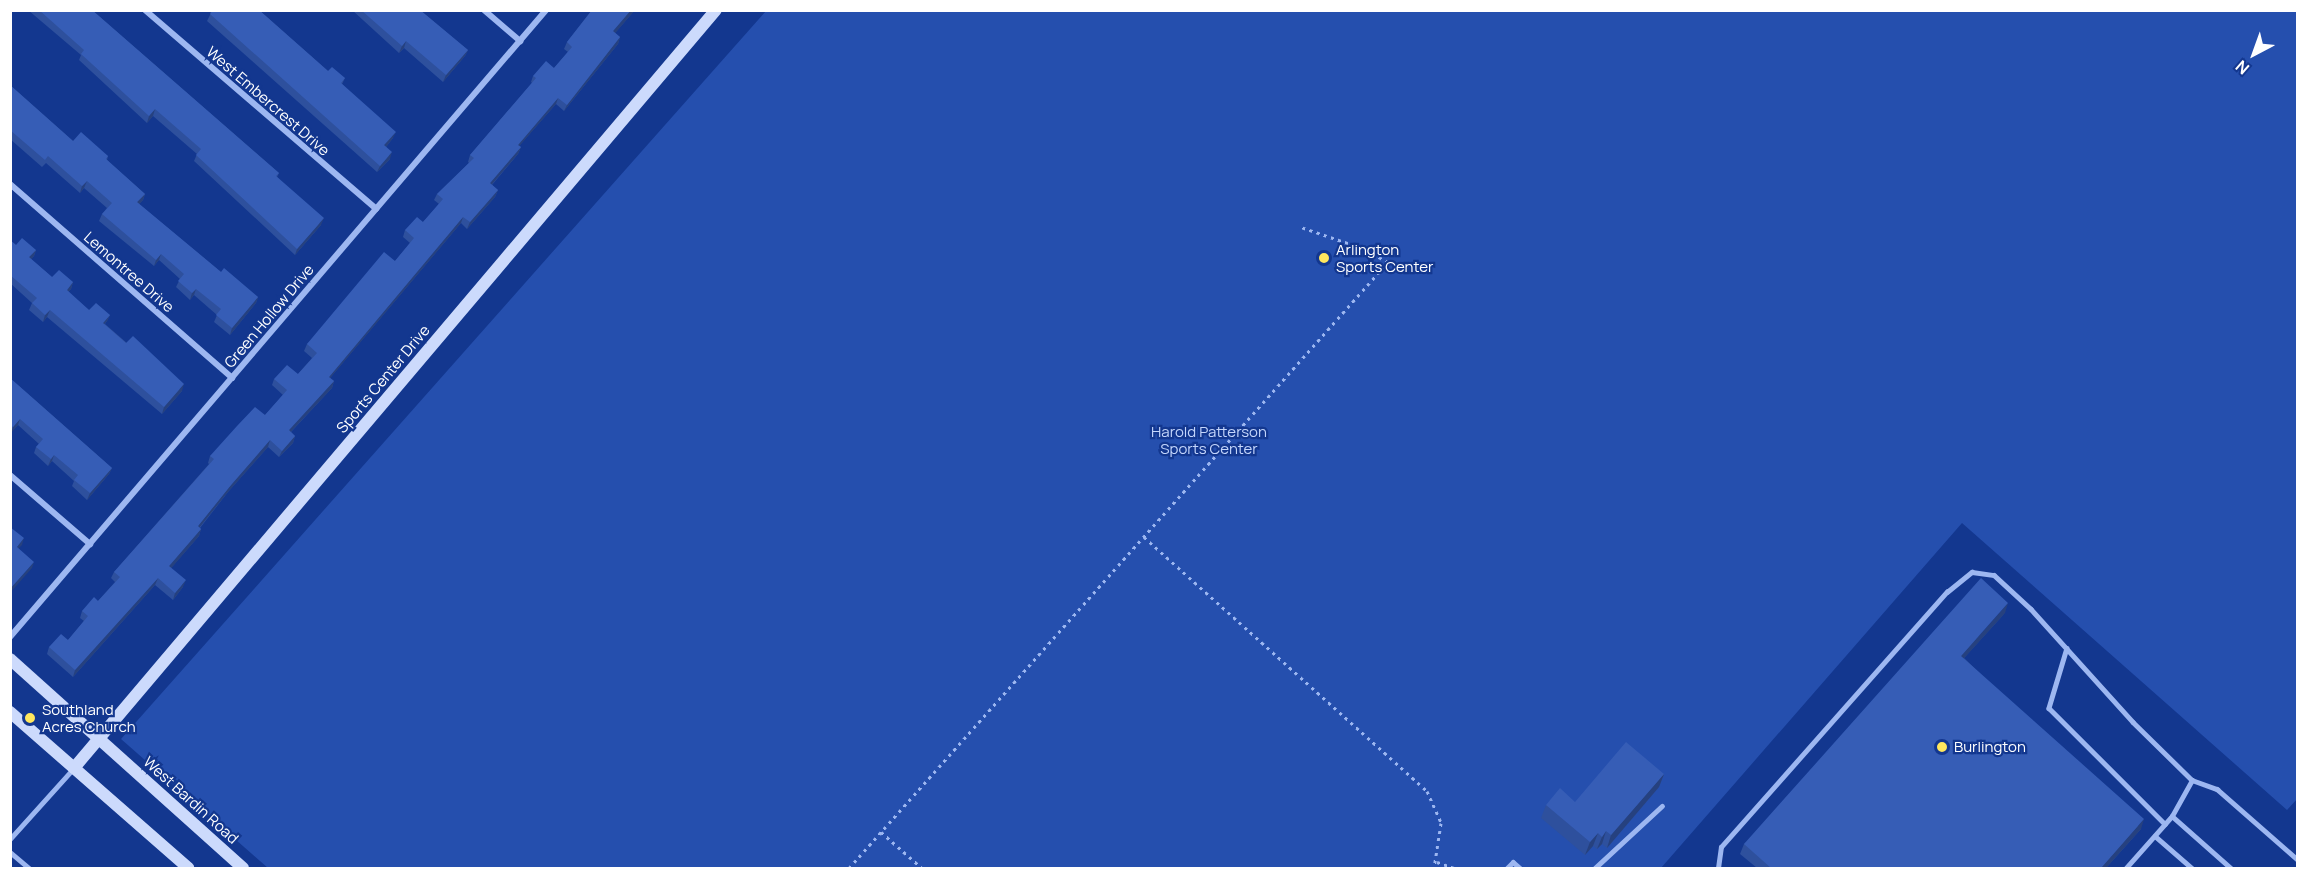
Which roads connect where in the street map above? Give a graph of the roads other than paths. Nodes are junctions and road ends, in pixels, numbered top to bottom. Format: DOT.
graph roads {
  1 [pos="145,10"];
  2 [pos="484,10"];
  3 [pos="546,10"];
  4 [pos="716,10"];
  5 [pos="520,41"];
  6 [pos="10,184"];
  7 [pos="376,209"];
  8 [pos="232,378"];
  9 [pos="10,475"];
  10 [pos="90,544"];
  11 [pos="10,637"];
  12 [pos="2067,648"];
  13 [pos="10,659"];
  14 [pos="10,712"];
  15 [pos="99,737"];
  16 [pos="74,768"];
  17 [pos="2192,780"];
  18 [pos="1662,806"];
  19 [pos="2172,816"];
  20 [pos="2165,824"];
  21 [pos="2155,836"];
  22 [pos="10,839"];
  23 [pos="10,852"];
  24 [pos="2298,860"];
  25 [pos="29,868"];
  26 [pos="188,868"];
  27 [pos="243,868"];
  28 [pos="1507,868"];
  29 [pos="1520,868"];
  30 [pos="1596,868"];
  31 [pos="1717,868"];
  32 [pos="2126,868"];
  33 [pos="2192,868"];
  34 [pos="2231,868"];
  1 -- 7 [label="street, West Embercrest Drive"];
  2 -- 5 [label="street"];
  3 -- 5 [label="street, Green Hollow Drive"];
  4 -- 15 [label="street, Sports Center Drive"];
  5 -- 7 [label="street, Green Hollow Drive"];
  6 -- 8 [label="street, Lemontree Drive"];
  7 -- 8 [label="street, Green Hollow Drive"];
  8 -- 10 [label="street, Green Hollow Drive"];
  9 -- 10 [label="street"];
  10 -- 11 [label="street, Green Hollow Drive"];
  12 -- 17 [label="lane"];
  12 -- 20 [label="lane"];
  12 -- 31 [label="lane"];
  13 -- 15 [label="street, West Bardin Road"];
  14 -- 16 [label="street"];
  15 -- 16 [label="street, Sports Center Drive"];
  15 -- 27 [label="street, West Bardin Road"];
  16 -- 22 [label="lane"];
  16 -- 26 [label="street"];
  17 -- 19 [label="lane"];
  17 -- 24 [label="lane"];
  18 -- 30 [label="lane"];
  19 -- 20 [label="lane"];
  19 -- 34 [label="lane"];
  20 -- 21 [label="lane"];
  21 -- 32 [label="lane"];
  21 -- 33 [label="lane"];
  23 -- 25 [label="lane"];
  28 -- 29 [label="lane"];
}
